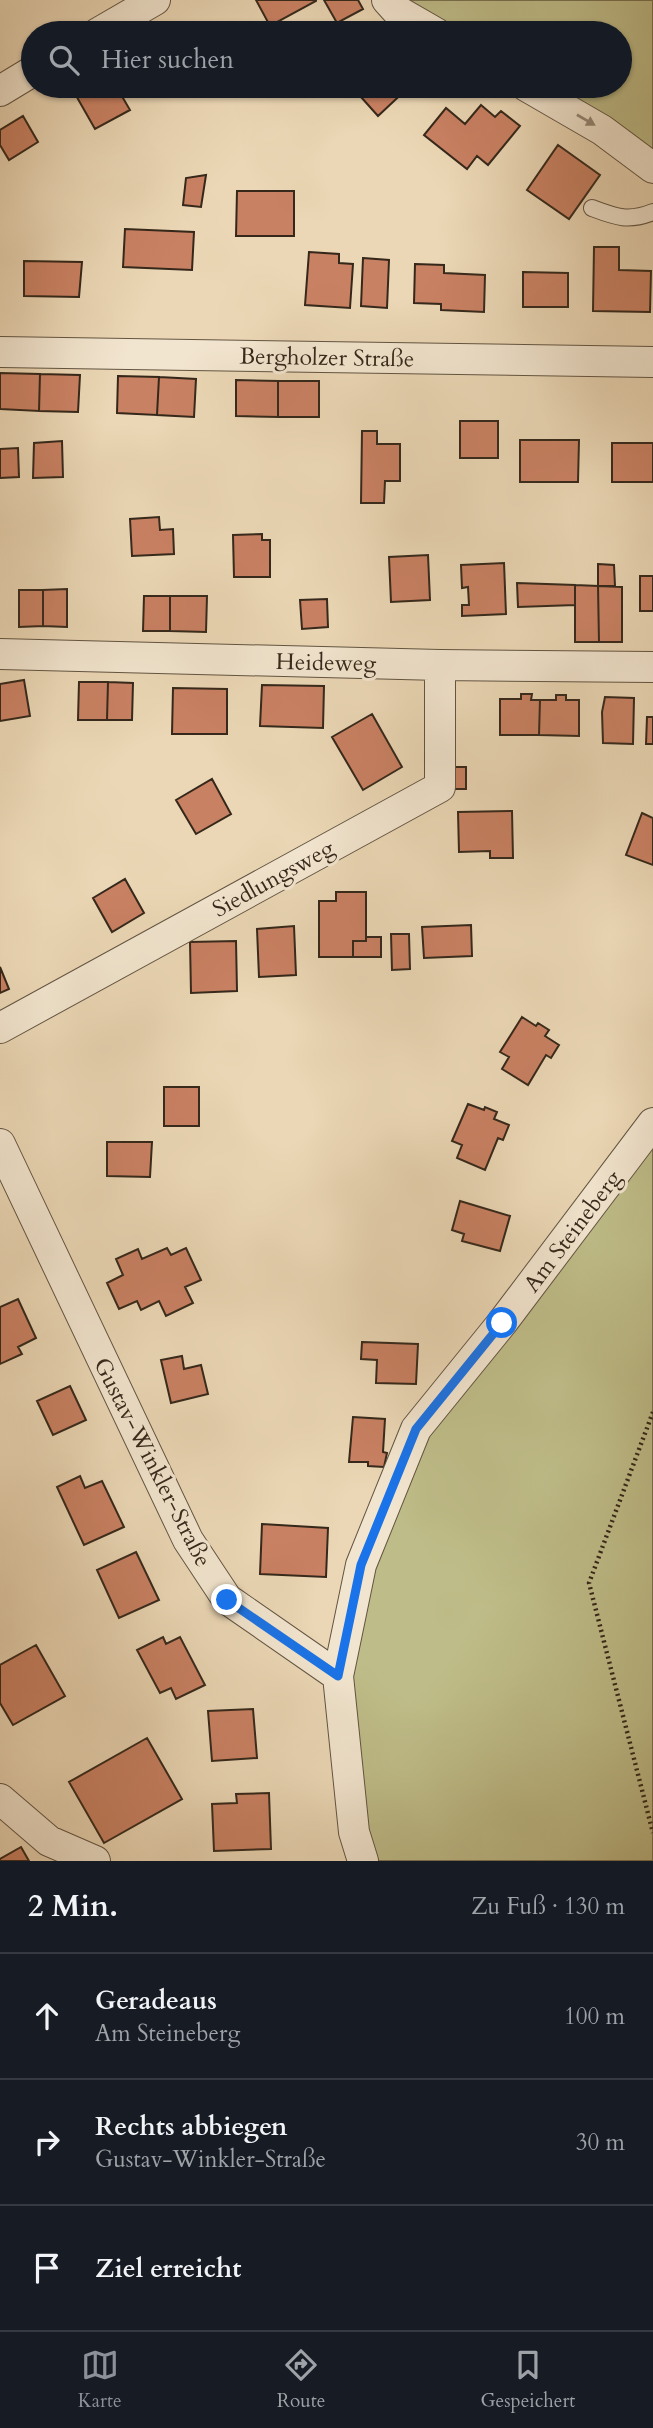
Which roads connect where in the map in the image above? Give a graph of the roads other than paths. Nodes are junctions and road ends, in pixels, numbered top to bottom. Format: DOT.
graph roads {
  1 [pos="155,0"];
  2 [pos="387,0"];
  3 [pos="119,21"];
  4 [pos="415,21"];
  5 [pos="548,98"];
  6 [pos="653,167"];
  7 [pos="592,208"];
  8 [pos="653,212"];
  9 [pos="0,352"];
  10 [pos="653,362"];
  11 [pos="0,654"];
  12 [pos="440,665"];
  13 [pos="653,667"];
  14 [pos="0,1028"];
  15 [pos="653,1123"];
  16 [pos="0,1144"];
  17 [pos="338,1676"];
  18 [pos="0,1799"];
  19 [pos="95,1861"];
  20 [pos="363,1861"];
  1 -- 3 [label="street"];
  2 -- 4 [label="street"];
  5 -- 6 [label="street, one-way"];
  7 -- 8 [label="lane"];
  9 -- 10 [label="street, Bergholzer Straße"];
  11 -- 12 [label="street, Heideweg"];
  12 -- 13 [label="street, Heideweg"];
  12 -- 14 [label="street, Siedlungsweg"];
  15 -- 17 [label="street, Am Steineberg"];
  16 -- 17 [label="street, Gustav-Winkler-Straße"];
  17 -- 20 [label="street"];
  18 -- 19 [label="street"];
}
